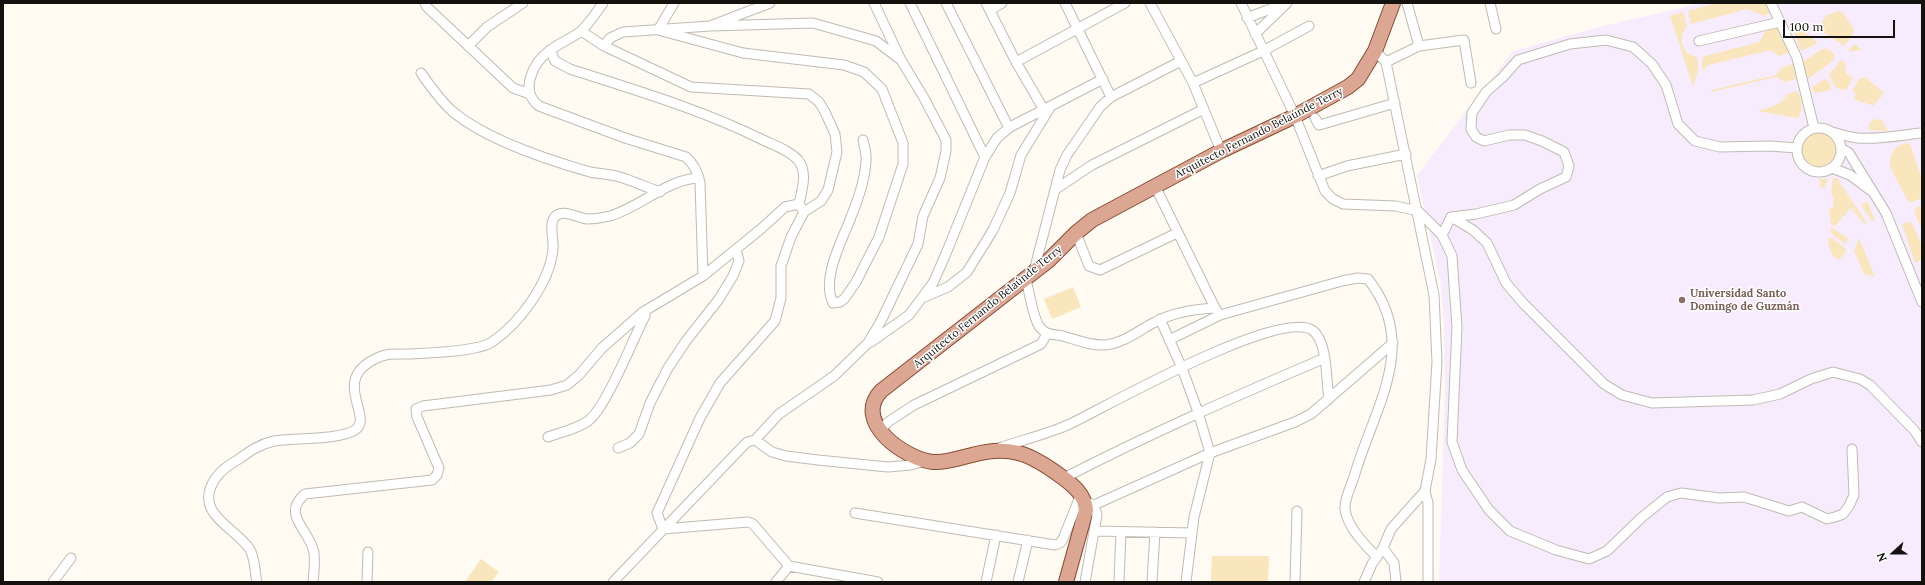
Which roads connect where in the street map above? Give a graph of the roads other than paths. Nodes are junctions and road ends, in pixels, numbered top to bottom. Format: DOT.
graph roads {
  1 [pos="425,3"];
  2 [pos="523,3"];
  3 [pos="603,3"];
  4 [pos="674,3"];
  5 [pos="770,3"];
  6 [pos="874,3"];
  7 [pos="910,3"];
  8 [pos="946,3"];
  9 [pos="1002,3"];
  10 [pos="1065,3"];
  11 [pos="1125,3"];
  12 [pos="1150,3"];
  13 [pos="1241,3"];
  14 [pos="1286,3"];
  15 [pos="1393,3"];
  16 [pos="1408,3"];
  17 [pos="1490,3"];
  18 [pos="1771,3"];
  19 [pos="988,6"];
  20 [pos="1247,18"];
  21 [pos="1780,22"];
  22 [pos="710,26"];
  23 [pos="1309,26"];
  24 [pos="1078,29"];
  25 [pos="1496,29"];
  26 [pos="658,30"];
  27 [pos="581,31"];
  28 [pos="1255,34"];
  29 [pos="1699,41"];
  30 [pos="468,46"];
  31 [pos="604,46"];
  32 [pos="1420,46"];
  33 [pos="550,50"];
  34 [pos="1263,51"];
  35 [pos="1375,51"];
  36 [pos="901,60"];
  37 [pos="1181,61"];
  38 [pos="1016,62"];
  39 [pos="1386,62"];
  40 [pos="421,73"];
  41 [pos="1103,79"];
  42 [pos="1193,83"];
  43 [pos="1471,84"];
  44 [pos="530,94"];
  45 [pos="1111,97"];
  46 [pos="1395,103"];
  47 [pos="1048,108"];
  48 [pos="1204,109"];
  49 [pos="1295,116"];
  50 [pos="1315,118"];
  51 [pos="1009,128"];
  52 [pos="1814,128"];
  53 [pos="1832,132"];
  54 [pos="1922,133"];
  55 [pos="862,140"];
  56 [pos="1797,148"];
  57 [pos="1841,148"];
  58 [pos="1221,151"];
  59 [pos="1406,154"];
  60 [pos="984,157"];
  61 [pos="1832,168"];
  62 [pos="1318,176"];
  63 [pos="699,178"];
  64 [pos="1155,186"];
  65 [pos="1056,188"];
  66 [pos="660,192"];
  67 [pos="1876,195"];
  68 [pos="799,204"];
  69 [pos="1418,211"];
  70 [pos="804,212"];
  71 [pos="1451,217"];
  72 [pos="1076,233"];
  73 [pos="1177,233"];
  74 [pos="1442,235"];
  75 [pos="736,250"];
  76 [pos="703,276"];
  77 [pos="1030,276"];
  78 [pos="921,298"];
  79 [pos="1922,302"];
  80 [pos="645,311"];
  81 [pos="1218,311"];
  82 [pos="1160,319"];
  83 [pos="1047,334"];
  84 [pos="1170,340"];
  85 [pos="868,343"];
  86 [pos="1393,343"];
  87 [pos="1325,358"];
  88 [pos="1182,368"];
  89 [pos="1329,399"];
  90 [pos="1198,412"];
  91 [pos="880,431"];
  92 [pos="548,437"];
  93 [pos="755,440"];
  94 [pos="1922,442"];
  95 [pos="618,448"];
  96 [pos="1852,449"];
  97 [pos="992,450"];
  98 [pos="1210,453"];
  99 [pos="924,461"];
  100 [pos="1064,478"];
  101 [pos="1425,491"];
  102 [pos="1087,501"];
  103 [pos="1297,511"];
  104 [pos="855,513"];
  105 [pos="663,529"];
  106 [pos="1095,531"];
  107 [pos="1121,532"];
  108 [pos="1155,532"];
  109 [pos="1192,533"];
  110 [pos="996,535"];
  111 [pos="1028,540"];
  112 [pos="1383,548"];
  113 [pos="368,552"];
  114 [pos="1376,557"];
  115 [pos="72,558"];
  116 [pos="789,566"];
  117 [pos="53,582"];
  118 [pos="257,582"];
  119 [pos="313,582"];
  120 [pos="367,582"];
  121 [pos="614,582"];
  122 [pos="776,582"];
  123 [pos="878,582"];
  124 [pos="986,582"];
  125 [pos="1018,582"];
  126 [pos="1066,582"];
  127 [pos="1084,582"];
  128 [pos="1119,582"];
  129 [pos="1152,582"];
  130 [pos="1186,582"];
  131 [pos="1295,582"];
  132 [pos="1364,582"];
  133 [pos="1396,582"];
  134 [pos="1428,582"];
  1 -- 30 [label="street"];
  2 -- 30 [label="street"];
  3 -- 27 [label="street"];
  4 -- 26 [label="street"];
  5 -- 22 [label="street"];
  6 -- 36 [label="street"];
  7 -- 60 [label="street"];
  8 -- 51 [label="street"];
  9 -- 19 [label="street"];
  10 -- 24 [label="street"];
  11 -- 24 [label="street"];
  12 -- 37 [label="street"];
  13 -- 20 [label="street"];
  14 -- 20 [label="street"];
  14 -- 28 [label="street"];
  15 -- 35 [label="main road, Arquitecto Fernando Belaúnde Terry"];
  16 -- 32 [label="street"];
  17 -- 25 [label="street"];
  18 -- 21 [label="street"];
  19 -- 38 [label="street"];
  20 -- 28 [label="street"];
  21 -- 29 [label="street"];
  21 -- 52 [label="street"];
  22 -- 26 [label="street"];
  22 -- 36 [label="street"];
  23 -- 34 [label="street"];
  24 -- 38 [label="street"];
  24 -- 41 [label="street"];
  26 -- 31 [label="street"];
  26 -- 55 [label="street"];
  27 -- 31 [label="street"];
  27 -- 33 [label="street"];
  28 -- 34 [label="street"];
  30 -- 44 [label="street"];
  31 -- 70 [label="street"];
  32 -- 39 [label="street"];
  32 -- 43 [label="street"];
  33 -- 44 [label="street"];
  33 -- 68 [label="street"];
  34 -- 42 [label="street"];
  34 -- 49 [label="street"];
  35 -- 39 [label="street"];
  35 -- 49 [label="main road, Arquitecto Fernando Belaúnde Terry"];
  36 -- 85 [label="street"];
  37 -- 42 [label="street"];
  37 -- 45 [label="street"];
  38 -- 47 [label="street"];
  39 -- 46 [label="street"];
  40 -- 66 [label="street"];
  41 -- 45 [label="street"];
  41 -- 47 [label="street"];
  42 -- 48 [label="street"];
  44 -- 63 [label="street"];
  45 -- 65 [label="street"];
  46 -- 50 [label="street"];
  46 -- 59 [label="street"];
  47 -- 51 [label="street"];
  47 -- 78 [label="street"];
  48 -- 58 [label="street"];
  48 -- 65 [label="street"];
  49 -- 58 [label="main road, Arquitecto Fernando Belaúnde Terry"];
  49 -- 62 [label="street"];
  51 -- 60 [label="street"];
  52 -- 53 [label="street"];
  52 -- 56 [label="street"];
  53 -- 54 [label="street"];
  53 -- 57 [label="street"];
  56 -- 61 [label="street"];
  56 -- 71 [label="street"];
  57 -- 61 [label="street"];
  57 -- 67 [label="street"];
  58 -- 64 [label="main road, Arquitecto Fernando Belaúnde Terry"];
  59 -- 62 [label="street"];
  59 -- 69 [label="street"];
  60 -- 78 [label="street"];
  61 -- 67 [label="street"];
  62 -- 69 [label="street"];
  63 -- 66 [label="street"];
  63 -- 76 [label="street"];
  64 -- 72 [label="main road, Arquitecto Fernando Belaúnde Terry"];
  64 -- 73 [label="street"];
  65 -- 77 [label="street"];
  66 -- 118 [label="street"];
  67 -- 79 [label="street"];
  68 -- 70 [label="street"];
  68 -- 75 [label="street"];
  69 -- 74 [label="street"];
  69 -- 101 [label="street"];
  70 -- 105 [label="street"];
  71 -- 74 [label="street"];
  71 -- 94 [label="street"];
  72 -- 73 [label="street"];
  72 -- 77 [label="main road, Arquitecto Fernando Belaúnde Terry"];
  73 -- 81 [label="street"];
  74 -- 96 [label="street"];
  75 -- 76 [label="street"];
  75 -- 95 [label="street"];
  76 -- 80 [label="street"];
  77 -- 83 [label="street"];
  77 -- 91 [label="main road, Arquitecto Fernando Belaúnde Terry"];
  78 -- 85 [label="street"];
  80 -- 92 [label="street"];
  80 -- 119 [label="street"];
  81 -- 82 [label="street"];
  81 -- 84 [label="street"];
  81 -- 86 [label="street"];
  82 -- 83 [label="street"];
  82 -- 84 [label="street"];
  83 -- 91 [label="street"];
  84 -- 88 [label="street"];
  85 -- 93 [label="street"];
  86 -- 89 [label="street"];
  86 -- 114 [label="street"];
  87 -- 88 [label="street"];
  87 -- 89 [label="street"];
  87 -- 90 [label="street"];
  88 -- 90 [label="street"];
  88 -- 97 [label="street"];
  89 -- 98 [label="street"];
  90 -- 98 [label="street"];
  90 -- 100 [label="street"];
  91 -- 99 [label="main road, Arquitecto Fernando Belaúnde Terry"];
  93 -- 99 [label="street"];
  93 -- 105 [label="street"];
  97 -- 99 [label="main road, Arquitecto Fernando Belaúnde Terry"];
  97 -- 100 [label="main road, Arquitecto Fernando Belaúnde Terry"];
  98 -- 102 [label="street"];
  98 -- 109 [label="street"];
  100 -- 102 [label="main road, Arquitecto Fernando Belaúnde Terry"];
  101 -- 112 [label="street"];
  101 -- 134 [label="street"];
  102 -- 106 [label="street"];
  102 -- 111 [label="street"];
  102 -- 126 [label="main road"];
  103 -- 131 [label="street"];
  104 -- 110 [label="street"];
  105 -- 116 [label="street"];
  105 -- 121 [label="street"];
  106 -- 107 [label="street"];
  106 -- 127 [label="street"];
  107 -- 108 [label="street"];
  107 -- 128 [label="street"];
  108 -- 109 [label="street"];
  108 -- 129 [label="street"];
  109 -- 130 [label="street"];
  110 -- 111 [label="street"];
  110 -- 124 [label="street"];
  111 -- 125 [label="street"];
  112 -- 114 [label="street"];
  112 -- 133 [label="street"];
  113 -- 120 [label="street"];
  114 -- 132 [label="street"];
  115 -- 117 [label="street"];
  116 -- 122 [label="street"];
  116 -- 123 [label="street"];
}
